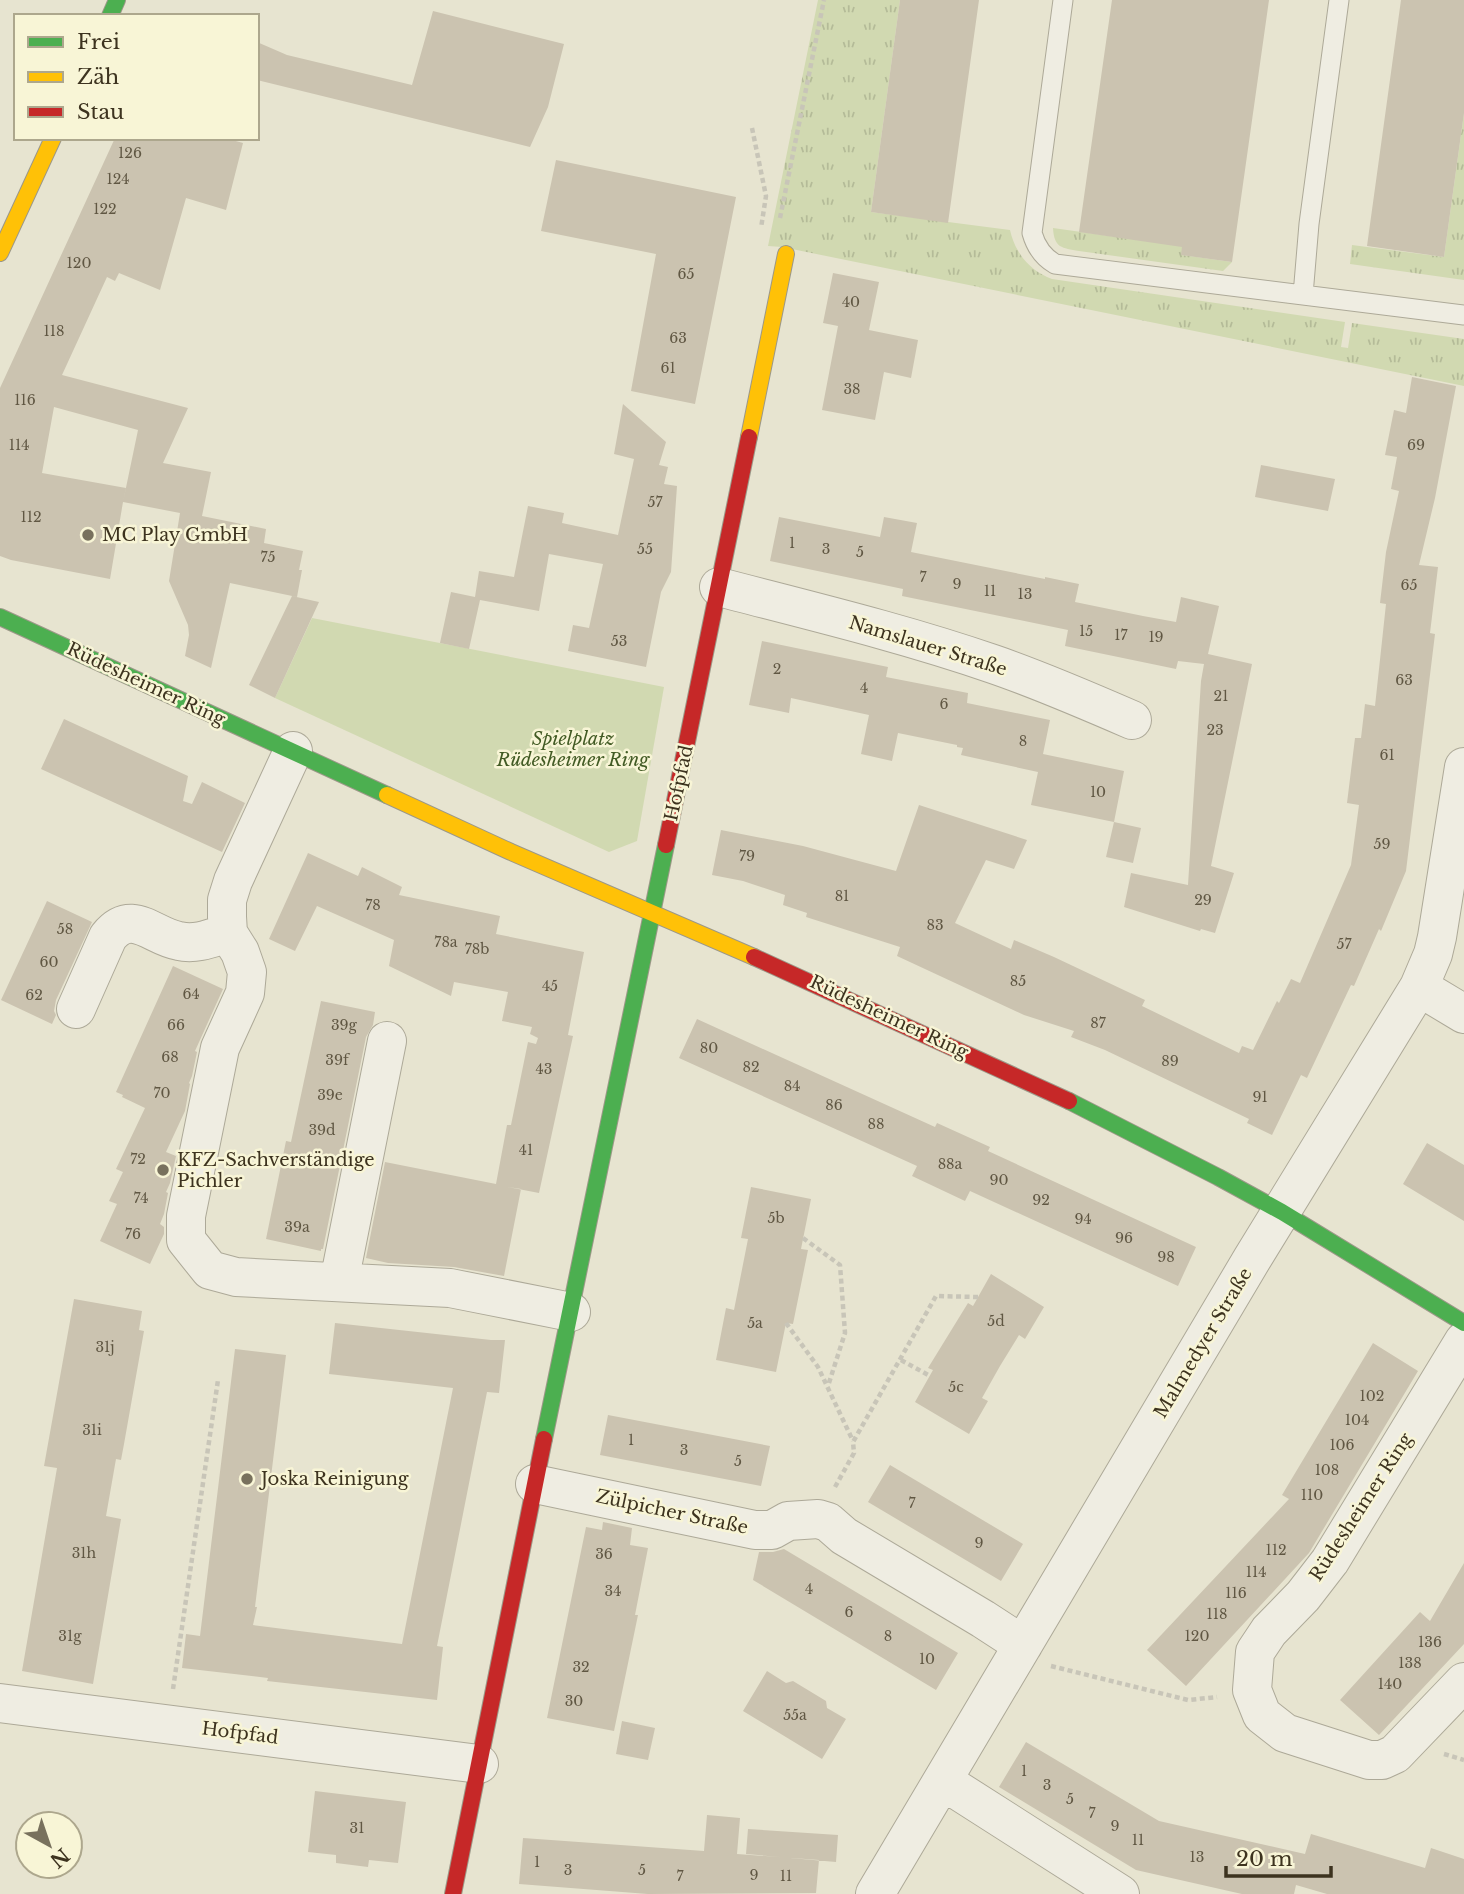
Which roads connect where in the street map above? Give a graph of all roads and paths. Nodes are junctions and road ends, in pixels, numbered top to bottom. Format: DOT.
graph roads {
  1 [pos="824,0"];
  2 [pos="1063,0"];
  3 [pos="1339,0"];
  4 [pos="752,128"];
  5 [pos="52,140"];
  6 [pos="760,235"];
  7 [pos="0,253"];
  8 [pos="786,254"];
  9 [pos="1303,295"];
  10 [pos="1464,315"];
  11 [pos="719,587"];
  12 [pos="0,617"];
  13 [pos="1132,720"];
  14 [pos="293,751"];
  15 [pos="1464,767"];
  16 [pos="651,913"];
  17 [pos="228,933"];
  18 [pos="1419,987"];
  19 [pos="76,1009"];
  20 [pos="1464,1014"];
  21 [pos="387,1041"];
  22 [pos="1282,1212"];
  23 [pos="803,1238"];
  24 [pos="338,1282"];
  25 [pos="978,1297"];
  26 [pos="571,1312"];
  27 [pos="786,1323"];
  28 [pos="1464,1323"];
  29 [pos="1464,1341"];
  30 [pos="901,1360"];
  31 [pos="930,1376"];
  32 [pos="218,1380"];
  33 [pos="828,1386"];
  34 [pos="853,1442"];
  35 [pos="535,1484"];
  36 [pos="818,1518"];
  37 [pos="1023,1645"];
  38 [pos="1464,1682"];
  39 [pos="1252,1690"];
  40 [pos="0,1703"];
  41 [pos="168,1724"];
  42 [pos="480,1764"];
  43 [pos="943,1781"];
  44 [pos="453,1894"];
  45 [pos="875,1894"];
  46 [pos="1120,1894"];
  1 -- 8 [label="path"];
  2 -- 9 [label="lane"];
  3 -- 9 [label="lane"];
  4 -- 6 [label="path"];
  5 -- 7 [label="main road"];
  8 -- 11 [label="main road, Hofpfad"];
  9 -- 10 [label="lane"];
  11 -- 13 [label="street, Namslauer Straße"];
  11 -- 16 [label="main road, Hofpfad"];
  12 -- 14 [label="main road, Rüdesheimer Ring"];
  14 -- 16 [label="main road, Rüdesheimer Ring"];
  14 -- 17 [label="street"];
  15 -- 18 [label="street, Malmedyer Straße"];
  16 -- 22 [label="main road, Rüdesheimer Ring"];
  16 -- 26 [label="main road, Hofpfad"];
  17 -- 19 [label="street"];
  17 -- 24 [label="street"];
  18 -- 20 [label="street"];
  18 -- 22 [label="street, Malmedyer Straße"];
  21 -- 24 [label="street"];
  22 -- 28 [label="main road, Rüdesheimer Ring"];
  22 -- 37 [label="street, Malmedyer Straße"];
  23 -- 33 [label="path"];
  24 -- 26 [label="street"];
  25 -- 30 [label="path"];
  26 -- 35 [label="main road, Hofpfad"];
  27 -- 33 [label="path"];
  29 -- 39 [label="street, Rüdesheimer Ring"];
  30 -- 31 [label="path"];
  30 -- 34 [label="path"];
  32 -- 41 [label="path"];
  33 -- 34 [label="path"];
  34 -- 36 [label="path"];
  35 -- 36 [label="street, Zülpicher Straße"];
  35 -- 42 [label="main road, Hofpfad"];
  36 -- 37 [label="street"];
  37 -- 39 [label="path"];
  37 -- 43 [label="street, Malmedyer Straße"];
  38 -- 39 [label="street"];
  40 -- 41 [label="street, Hofpfad"];
  41 -- 42 [label="street, Hofpfad"];
  42 -- 44 [label="main road, Hofpfad"];
  43 -- 45 [label="street, Malmedyer Straße"];
  43 -- 46 [label="street"];
}
